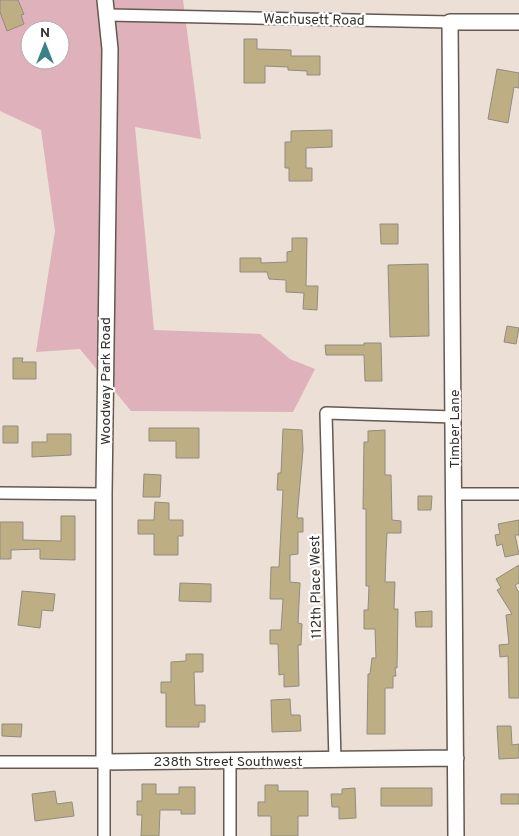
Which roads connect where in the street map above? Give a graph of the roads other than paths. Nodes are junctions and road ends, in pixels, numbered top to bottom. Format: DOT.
graph roads {
  1 [pos="105,0"];
  2 [pos="108,15"];
  3 [pos="450,22"];
  4 [pos="519,22"];
  5 [pos="454,417"];
  6 [pos="0,493"];
  7 [pos="104,494"];
  8 [pos="454,494"];
  9 [pos="519,494"];
  10 [pos="456,758"];
  11 [pos="230,761"];
  12 [pos="335,761"];
  13 [pos="0,762"];
  14 [pos="104,762"];
  15 [pos="104,836"];
  16 [pos="230,836"];
  17 [pos="456,836"];
  1 -- 2 [label="street, Woodway Park Road"];
  2 -- 3 [label="street, Wachusett Road"];
  2 -- 7 [label="street, Woodway Park Road"];
  3 -- 4 [label="street, Wachusett Road"];
  3 -- 5 [label="street, Timber Lane"];
  5 -- 8 [label="street, Timber Lane"];
  5 -- 12 [label="street, 112th Place West"];
  6 -- 7 [label="street"];
  7 -- 14 [label="street, Woodway Park Road"];
  8 -- 9 [label="street"];
  8 -- 10 [label="street, Timber Lane"];
  10 -- 12 [label="street, 238th Street Southwest"];
  10 -- 17 [label="street, Timber Lane"];
  11 -- 12 [label="street, 238th Street Southwest"];
  11 -- 14 [label="street, 238th Street Southwest"];
  11 -- 16 [label="street"];
  13 -- 14 [label="street, 238th Street Southwest"];
  14 -- 15 [label="street"];
}
